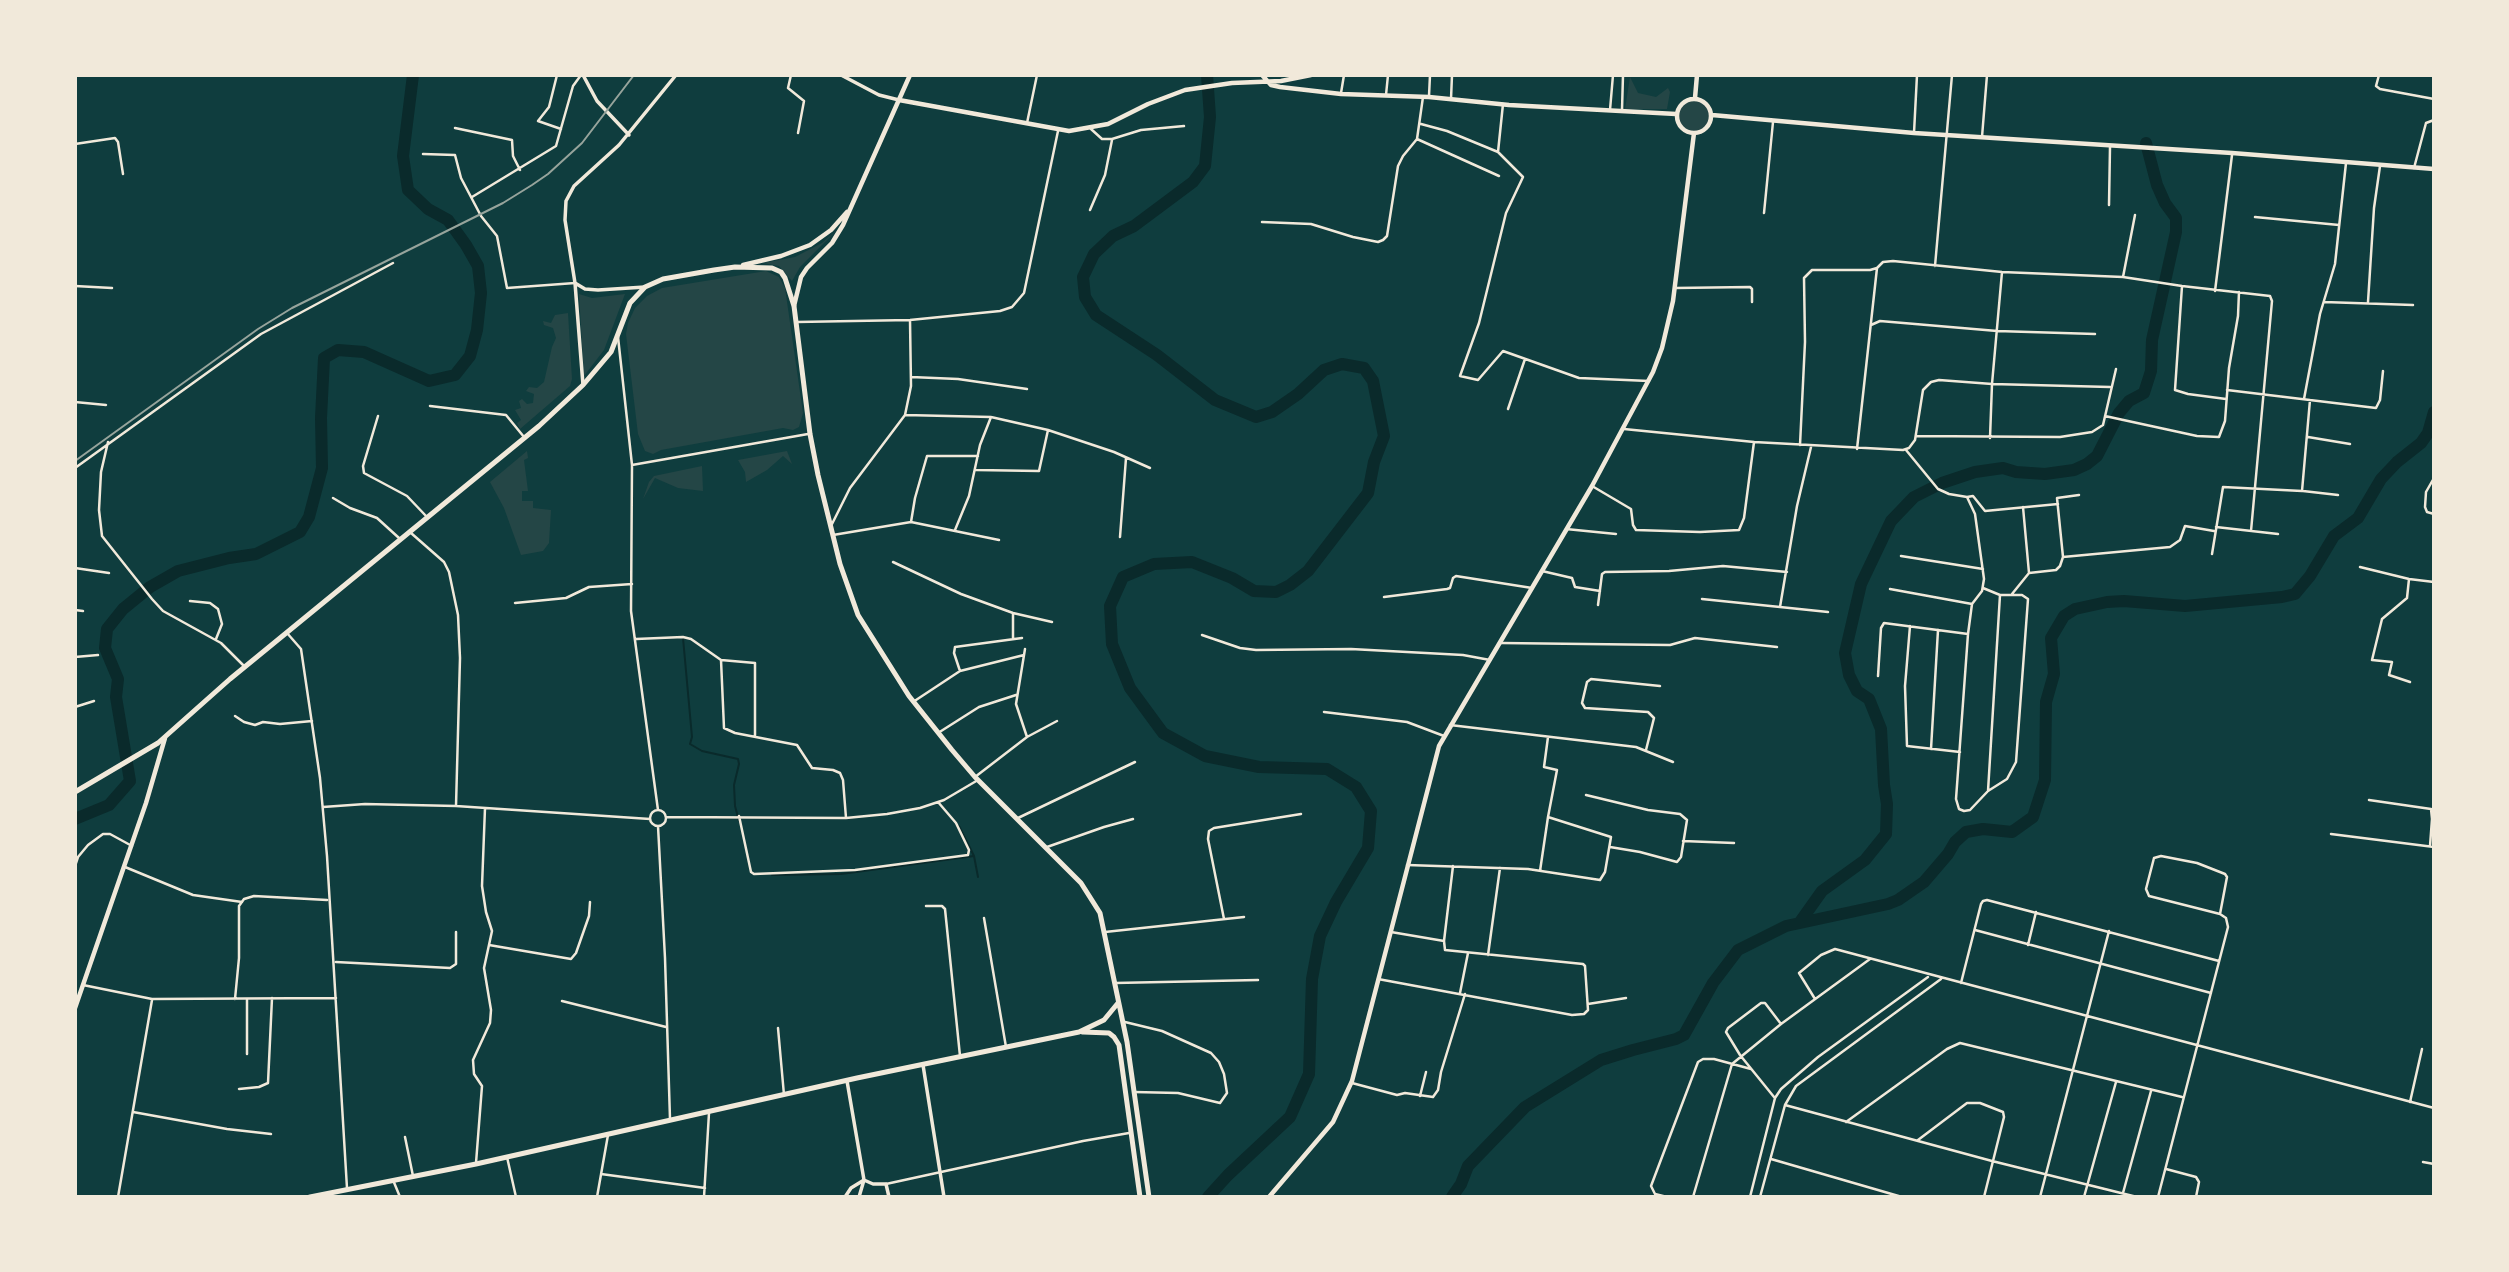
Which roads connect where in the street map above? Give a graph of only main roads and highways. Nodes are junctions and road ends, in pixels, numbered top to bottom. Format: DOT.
graph roads {
  1 [pos="911,75"];
  2 [pos="1262,75"];
  3 [pos="1311,75"];
  4 [pos="1697,75"];
  5 [pos="1695,98"];
  6 [pos="899,100"];
  7 [pos="1676,114"];
  8 [pos="1712,115"];
  9 [pos="1694,133"];
  10 [pos="2434,169"];
  11 [pos="851,207"];
  12 [pos="735,267"];
  13 [pos="794,306"];
  14 [pos="165,737"];
  15 [pos="75,792"];
  16 [pos="1118,1003"];
  17 [pos="75,1008"];
  18 [pos="1079,1032"];
  19 [pos="310,1197"];
  20 [pos="1140,1197"];
  21 [pos="1149,1197"];
  22 [pos="1269,1197"];
  1 -- 6 [label="main road"];
  2 -- 7 [label="main road"];
  3 -- 6 [label="main road"];
  4 -- 5 [label="main road"];
  5 -- 7 [label="main road"];
  5 -- 8 [label="main road"];
  6 -- 11 [label="main road"];
  7 -- 9 [label="main road"];
  8 -- 9 [label="main road"];
  8 -- 10 [label="main road"];
  9 -- 22 [label="main road"];
  11 -- 12 [label="main road"];
  11 -- 13 [label="main road"];
  12 -- 13 [label="highway"];
  12 -- 14 [label="highway"];
  13 -- 16 [label="highway"];
  14 -- 15 [label="highway"];
  14 -- 17 [label="main road"];
  16 -- 18 [label="highway"];
  16 -- 21 [label="highway"];
  18 -- 19 [label="highway"];
  18 -- 20 [label="highway"];
}
